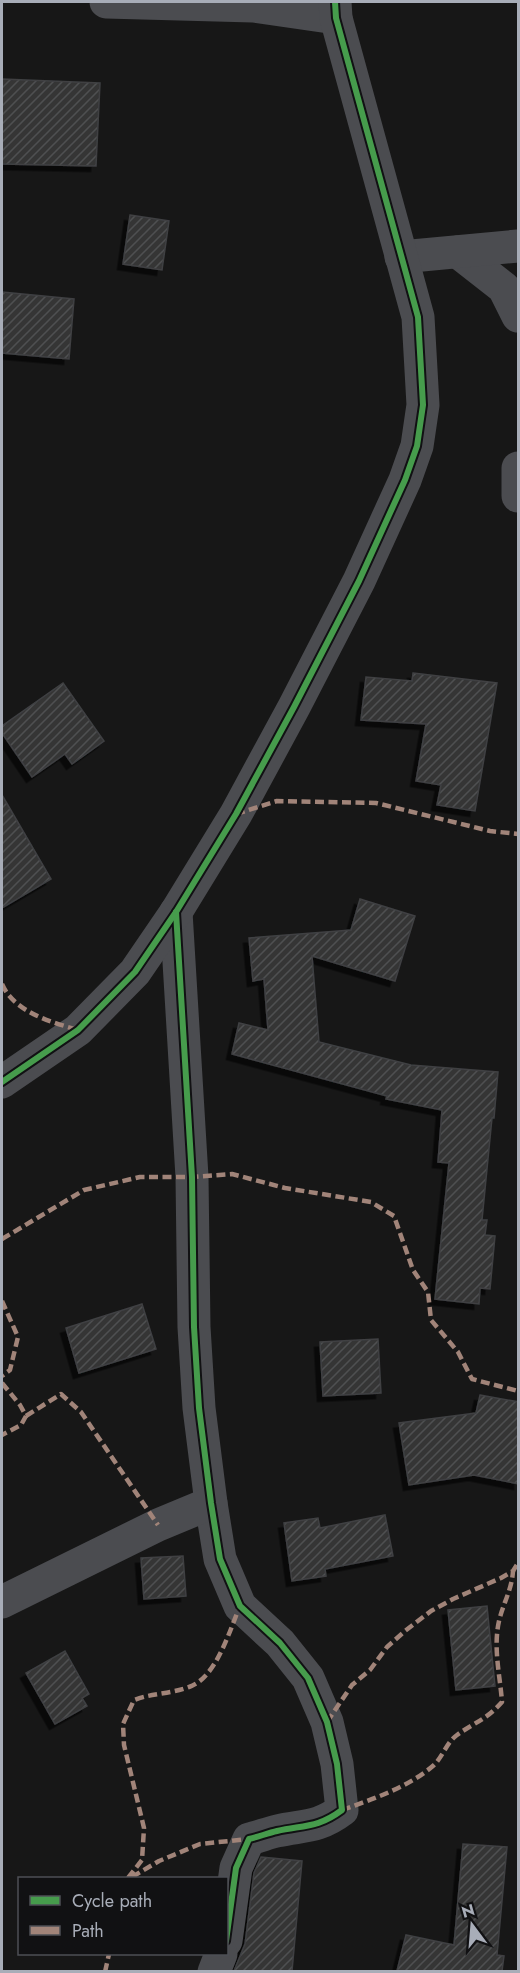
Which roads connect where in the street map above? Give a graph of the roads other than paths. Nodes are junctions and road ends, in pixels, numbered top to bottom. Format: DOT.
graph roads {
  1 [pos="106,2"];
  2 [pos="336,10"];
  3 [pos="519,246"];
  4 [pos="458,252"];
  5 [pos="401,257"];
  6 [pos="519,316"];
  7 [pos="519,468"];
  8 [pos="519,496"];
  9 [pos="176,912"];
  10 [pos="2,1082"];
  11 [pos="211,1503"];
  12 [pos="2,1602"];
  13 [pos="228,1926"];
  14 [pos="220,1955"];
  15 [pos="214,1971"];
  1 -- 2 [label="street"];
  2 -- 5 [label="street"];
  3 -- 4 [label="street"];
  4 -- 5 [label="street"];
  4 -- 6 [label="street"];
  5 -- 9 [label="street"];
  7 -- 8 [label="street"];
  9 -- 10 [label="street"];
  9 -- 11 [label="street"];
  11 -- 12 [label="street"];
  11 -- 13 [label="street"];
  14 -- 15 [label="street"];
}
